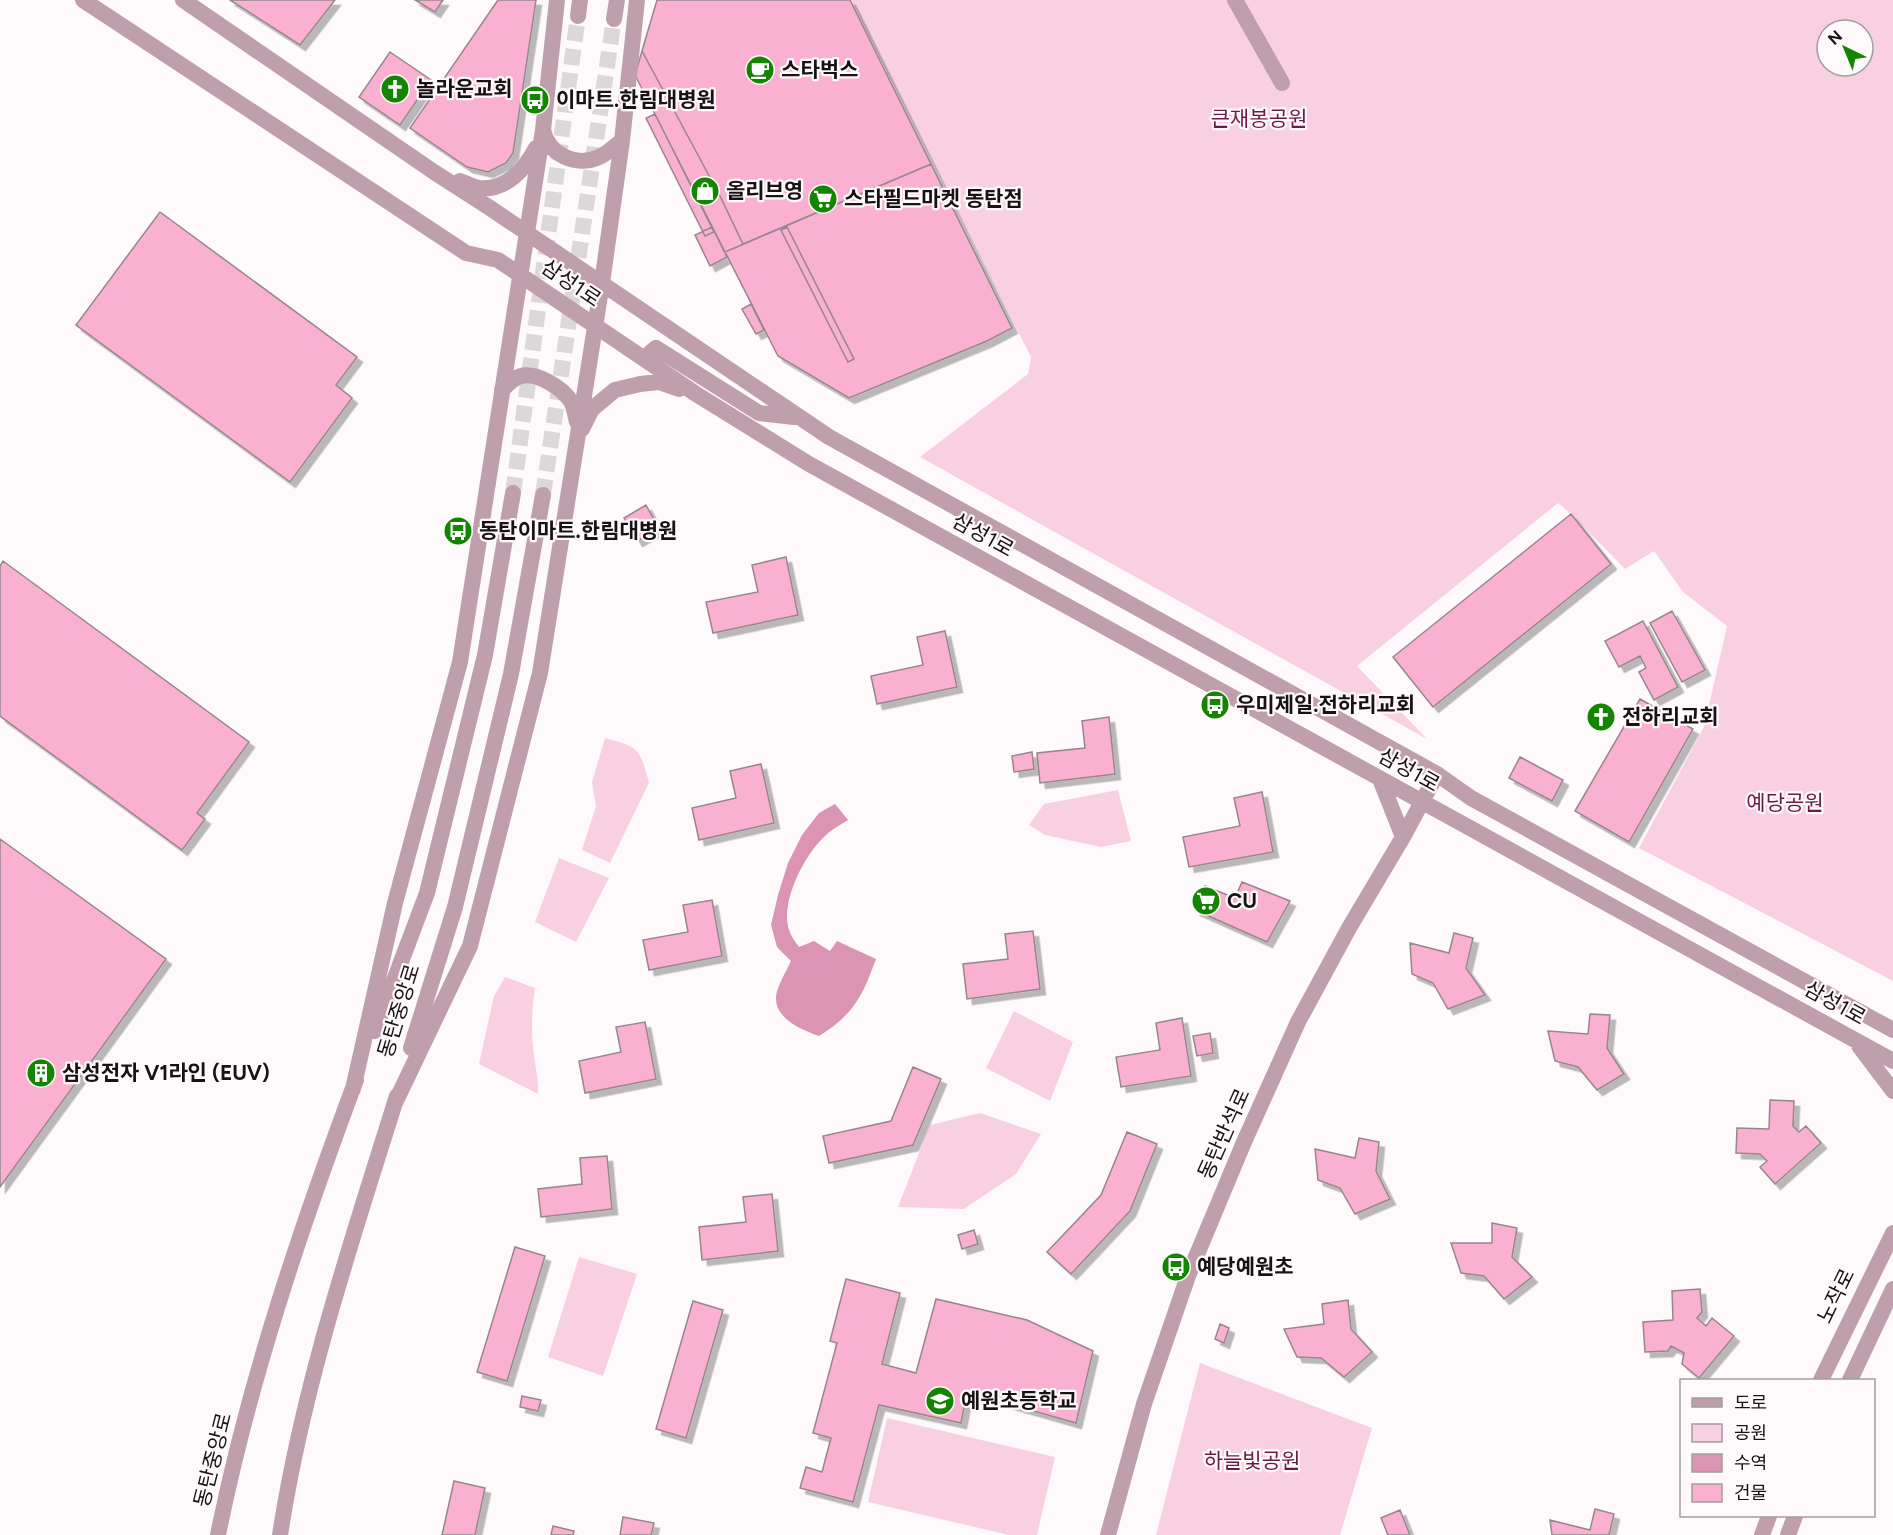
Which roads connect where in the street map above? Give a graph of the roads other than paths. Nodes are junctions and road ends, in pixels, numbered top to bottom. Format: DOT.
graph roads {
  1 [pos="83,0"];
  2 [pos="183,0"];
  3 [pos="557,0"];
  4 [pos="617,0"];
  5 [pos="637,0"];
  6 [pos="1235,0"];
  7 [pos="614,18"];
  8 [pos="1281,83"];
  9 [pos="543,130"];
  10 [pos="622,141"];
  11 [pos="434,172"];
  12 [pos="527,233"];
  13 [pos="520,276"];
  14 [pos="602,283"];
  15 [pos="594,326"];
  16 [pos="653,365"];
  17 [pos="502,390"];
  18 [pos="696,394"];
  19 [pos="798,417"];
  20 [pos="578,426"];
  21 [pos="576,444"];
  22 [pos="513,493"];
  23 [pos="543,495"];
  24 [pos="1437,774"];
  25 [pos="1380,779"];
  26 [pos="1421,802"];
  27 [pos="1403,837"];
  28 [pos="1865,1015"];
  29 [pos="1893,1024"];
  30 [pos="1893,1030"];
  31 [pos="1852,1038"];
  32 [pos="1893,1061"];
  33 [pos="353,1089"];
  34 [pos="1893,1091"];
  35 [pos="394,1105"];
  36 [pos="1893,1233"];
  37 [pos="1893,1289"];
  38 [pos="1821,1379"];
  39 [pos="1850,1379"];
  40 [pos="1768,1517"];
  41 [pos="1794,1517"];
  42 [pos="218,1535"];
  43 [pos="280,1535"];
  44 [pos="1108,1535"];
  45 [pos="1762,1535"];
  46 [pos="1788,1535"];
  1 -- 13 [label="street, 삼성1로"];
  2 -- 11 [label="street, 삼성1로"];
  3 -- 9 [label="street"];
  4 -- 7 [label="street"];
  5 -- 10 [label="street"];
  6 -- 8 [label="street"];
  9 -- 10 [label="street"];
  9 -- 11 [label="street"];
  9 -- 12 [label="street"];
  10 -- 14 [label="street"];
  11 -- 12 [label="street, 삼성1로"];
  12 -- 13 [label="street"];
  12 -- 14 [label="street, 삼성1로"];
  13 -- 15 [label="street, 삼성1로"];
  13 -- 17 [label="street"];
  14 -- 15 [label="street"];
  14 -- 19 [label="street, 삼성1로"];
  15 -- 16 [label="street, 삼성1로"];
  15 -- 20 [label="street"];
  16 -- 18 [label="street, 삼성1로"];
  16 -- 19 [label="street"];
  17 -- 20 [label="street"];
  17 -- 33 [label="street"];
  18 -- 21 [label="street"];
  18 -- 25 [label="street, 삼성1로"];
  19 -- 24 [label="street, 삼성1로"];
  20 -- 21 [label="street"];
  21 -- 35 [label="street"];
  22 -- 33 [label="street"];
  23 -- 35 [label="street, 동탄중앙로"];
  24 -- 26 [label="street, 동탄반석로"];
  24 -- 28 [label="street, 삼성1로"];
  25 -- 26 [label="street, 삼성1로"];
  25 -- 27 [label="street"];
  26 -- 27 [label="street, 동탄반석로"];
  26 -- 31 [label="street, 삼성1로"];
  27 -- 44 [label="street, 동탄반석로"];
  28 -- 29 [label="street"];
  28 -- 30 [label="street, 삼성1로"];
  31 -- 32 [label="street, 삼성1로"];
  31 -- 34 [label="street"];
  33 -- 42 [label="street, 동탄중앙로"];
  35 -- 43 [label="street, 동탄중앙로"];
  36 -- 38 [label="street, 노작로"];
  37 -- 39 [label="street"];
  40 -- 45 [label="street"];
  41 -- 46 [label="street"];
}
